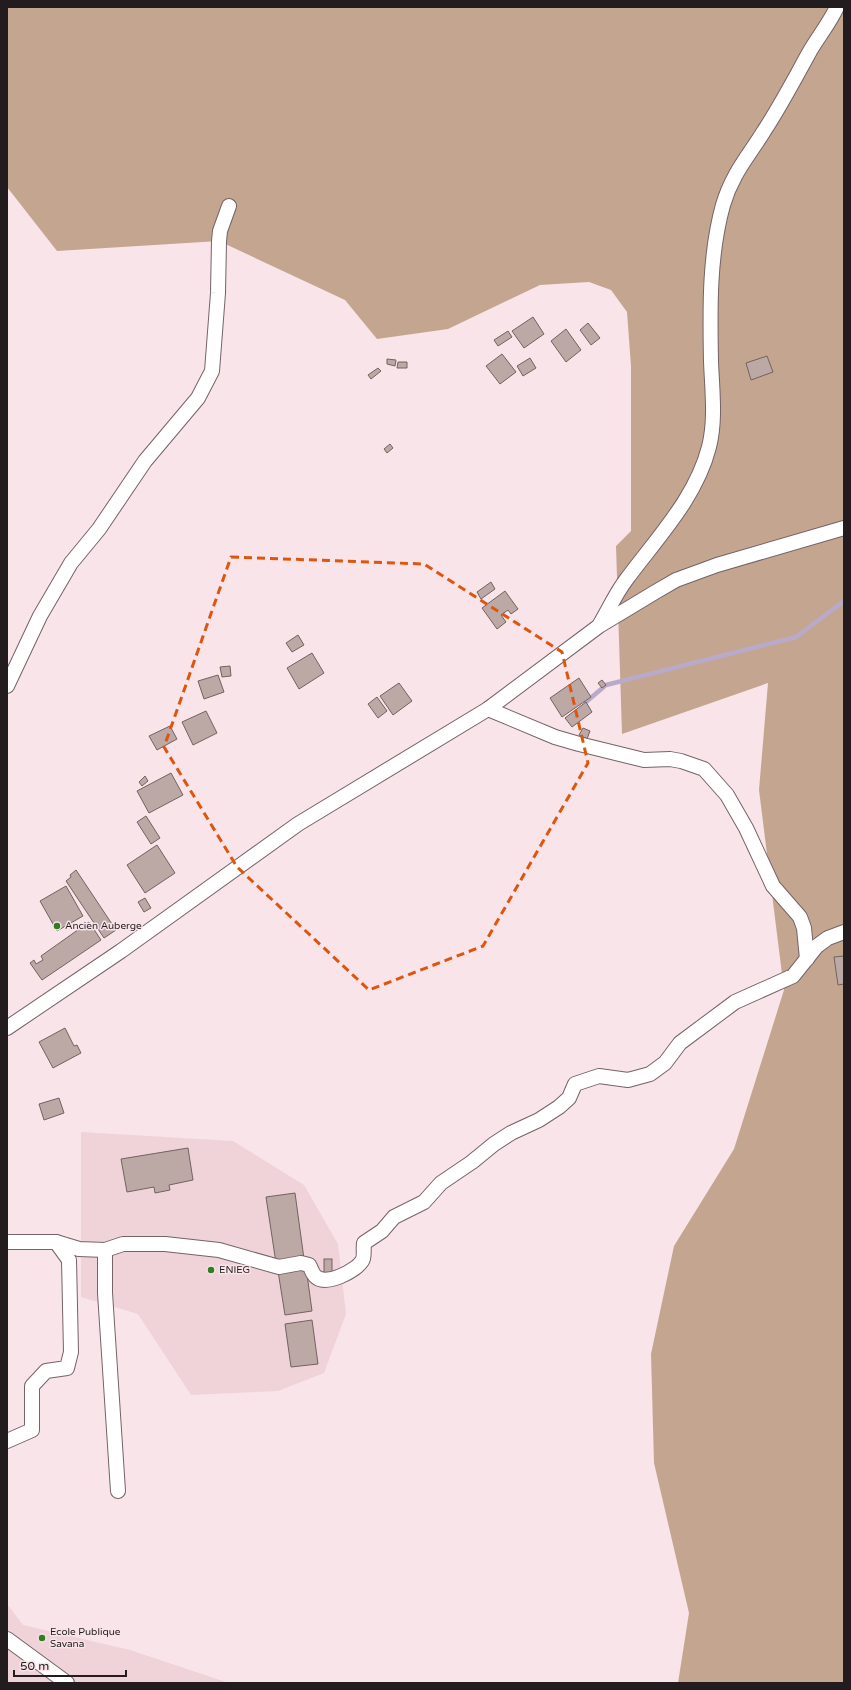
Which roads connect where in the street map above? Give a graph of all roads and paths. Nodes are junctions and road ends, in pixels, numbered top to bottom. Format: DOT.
graph roads {
  1 [pos="837,7"];
  2 [pos="229,206"];
  3 [pos="844,528"];
  4 [pos="599,626"];
  5 [pos="7,686"];
  6 [pos="488,709"];
  7 [pos="844,932"];
  8 [pos="807,959"];
  9 [pos="7,1028"];
  10 [pos="7,1242"];
  11 [pos="56,1242"];
  12 [pos="105,1250"];
  13 [pos="7,1440"];
  14 [pos="118,1491"];
  15 [pos="7,1639"];
  16 [pos="67,1683"];
  1 -- 4 [label="street"];
  2 -- 5 [label="street"];
  3 -- 4 [label="street"];
  4 -- 6 [label="street"];
  6 -- 8 [label="street"];
  6 -- 9 [label="street"];
  7 -- 8 [label="street"];
  8 -- 12 [label="street"];
  10 -- 11 [label="street"];
  11 -- 12 [label="street"];
  11 -- 13 [label="street"];
  12 -- 14 [label="street"];
  15 -- 16 [label="street"];
}
